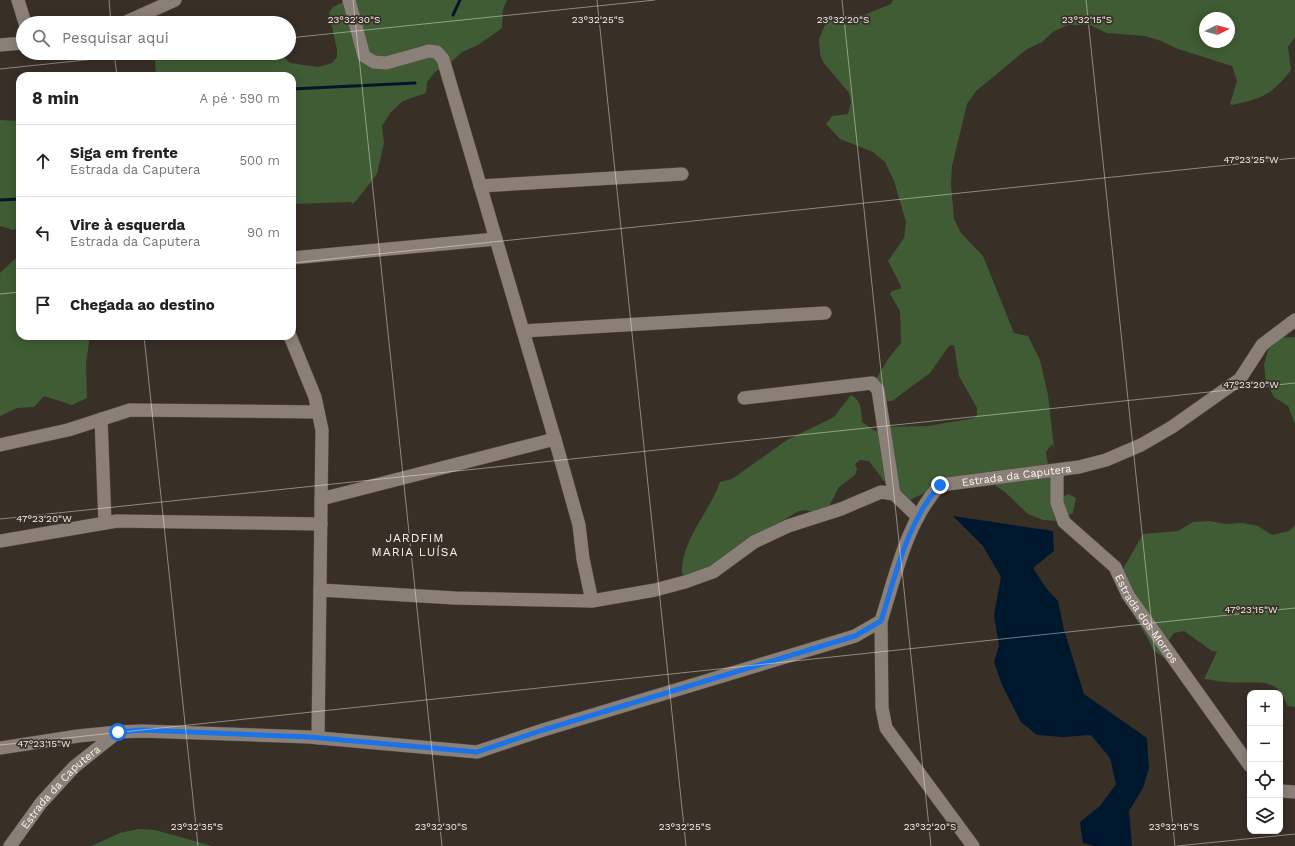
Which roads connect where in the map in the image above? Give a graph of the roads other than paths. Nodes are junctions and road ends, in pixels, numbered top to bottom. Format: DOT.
graph roads {
  1 [pos="18,0"];
  2 [pos="175,0"];
  3 [pos="349,0"];
  4 [pos="23,16"];
  5 [pos="140,16"];
  6 [pos="16,44"];
  7 [pos="0,45"];
  8 [pos="682,174"];
  9 [pos="480,186"];
  10 [pos="496,239"];
  11 [pos="296,258"];
  12 [pos="825,313"];
  13 [pos="1295,320"];
  14 [pos="523,331"];
  15 [pos="292,340"];
  16 [pos="744,398"];
  17 [pos="318,412"];
  18 [pos="102,419"];
  19 [pos="555,439"];
  20 [pos="0,445"];
  21 [pos="1057,472"];
  22 [pos="894,494"];
  23 [pos="321,499"];
  24 [pos="918,517"];
  25 [pos="105,523"];
  26 [pos="321,524"];
  27 [pos="0,541"];
  28 [pos="320,590"];
  29 [pos="592,601"];
  30 [pos="881,621"];
  31 [pos="118,732"];
  32 [pos="318,738"];
  33 [pos="0,748"];
  34 [pos="1247,762"];
  35 [pos="1283,791"];
  36 [pos="1295,792"];
  37 [pos="10,846"];
  38 [pos="973,846"];
  1 -- 4 [label="street"];
  2 -- 5 [label="street"];
  3 -- 9 [label="street"];
  6 -- 7 [label="street"];
  8 -- 9 [label="street"];
  9 -- 10 [label="street"];
  10 -- 11 [label="street"];
  10 -- 14 [label="street"];
  12 -- 14 [label="street"];
  13 -- 21 [label="street, Estrada da Caputera"];
  14 -- 19 [label="street"];
  15 -- 17 [label="street"];
  16 -- 22 [label="street"];
  17 -- 18 [label="street"];
  17 -- 23 [label="street"];
  18 -- 20 [label="street"];
  18 -- 25 [label="street"];
  19 -- 23 [label="street"];
  19 -- 29 [label="street"];
  21 -- 24 [label="street, Estrada da Caputera"];
  21 -- 34 [label="street, Estrada dos Morros"];
  22 -- 24 [label="street"];
  22 -- 29 [label="street"];
  23 -- 26 [label="street"];
  24 -- 30 [label="street, Estrada da Caputera"];
  25 -- 26 [label="street"];
  25 -- 27 [label="street"];
  26 -- 28 [label="street"];
  28 -- 29 [label="street"];
  28 -- 32 [label="street"];
  30 -- 32 [label="street"];
  30 -- 38 [label="street"];
  31 -- 32 [label="street"];
  31 -- 33 [label="street"];
  31 -- 37 [label="street, Estrada da Caputera"];
  35 -- 36 [label="street"];
}
